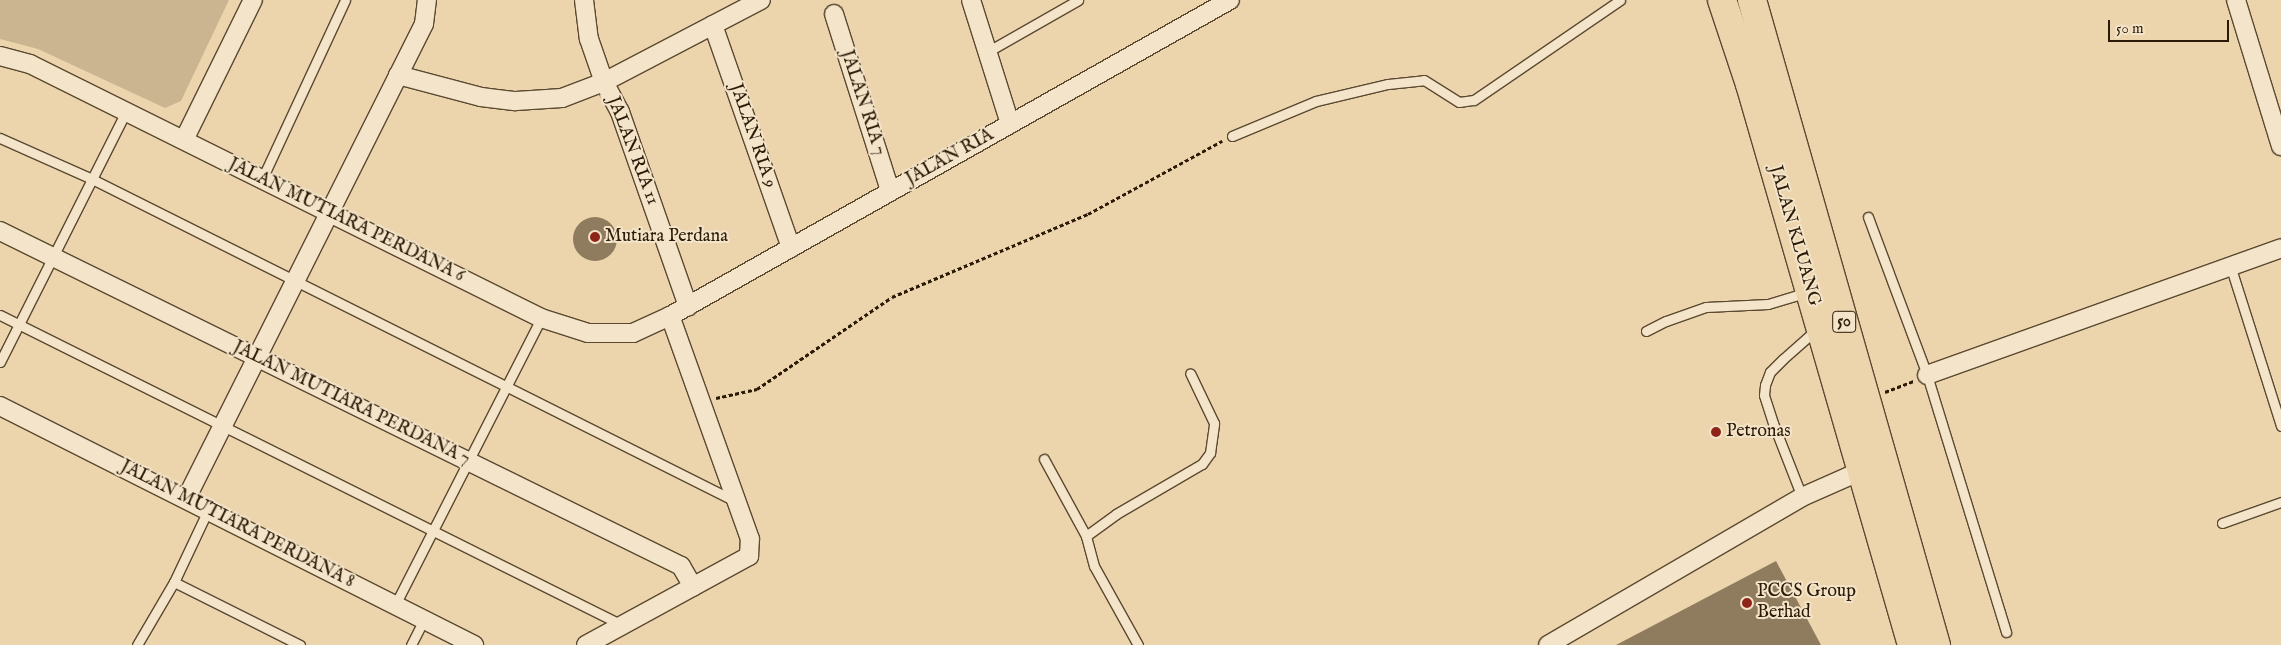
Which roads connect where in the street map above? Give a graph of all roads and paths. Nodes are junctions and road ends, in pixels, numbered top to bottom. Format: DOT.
graph roads {
  1 [pos="253,0"];
  2 [pos="345,0"];
  3 [pos="427,0"];
  4 [pos="584,0"];
  5 [pos="761,0"];
  6 [pos="971,0"];
  7 [pos="1078,0"];
  8 [pos="1230,0"];
  9 [pos="1620,0"];
  10 [pos="1722,0"];
  11 [pos="1752,0"];
  12 [pos="2236,0"];
  13 [pos="834,14"];
  14 [pos="713,25"];
  15 [pos="987,52"];
  16 [pos="0,56"];
  17 [pos="398,75"];
  18 [pos="604,82"];
  19 [pos="126,112"];
  20 [pos="1010,124"];
  21 [pos="1232,136"];
  22 [pos="2280,137"];
  23 [pos="0,138"];
  24 [pos="184,140"];
  25 [pos="92,179"];
  26 [pos="262,179"];
  27 [pos="890,191"];
  28 [pos="330,212"];
  29 [pos="1868,217"];
  30 [pos="0,231"];
  31 [pos="790,248"];
  32 [pos="2281,248"];
  33 [pos="53,257"];
  34 [pos="2230,265"];
  35 [pos="295,281"];
  36 [pos="1810,291"];
  37 [pos="688,306"];
  38 [pos="0,315"];
  39 [pos="670,316"];
  40 [pos="541,318"];
  41 [pos="19,325"];
  42 [pos="1820,326"];
  43 [pos="1646,331"];
  44 [pos="256,358"];
  45 [pos="0,362"];
  46 [pos="1190,373"];
  47 [pos="1926,375"];
  48 [pos="506,387"];
  49 [pos="701,400"];
  50 [pos="1866,400"];
  51 [pos="0,406"];
  52 [pos="222,426"];
  53 [pos="2281,426"];
  54 [pos="1044,459"];
  55 [pos="469,461"];
  56 [pos="1863,470"];
  57 [pos="1802,497"];
  58 [pos="186,499"];
  59 [pos="2281,502"];
  60 [pos="737,503"];
  61 [pos="208,510"];
  62 [pos="2222,523"];
  63 [pos="433,531"];
  64 [pos="1086,536"];
  65 [pos="174,582"];
  66 [pos="692,586"];
  67 [pos="395,605"];
  68 [pos="424,620"];
  69 [pos="622,625"];
  70 [pos="2006,632"];
  71 [pos="137,645"];
  72 [pos="300,645"];
  73 [pos="411,645"];
  74 [pos="474,645"];
  75 [pos="586,645"];
  76 [pos="1138,645"];
  77 [pos="1548,645"];
  78 [pos="1912,645"];
  79 [pos="1936,645"];
  1 -- 24 [label="street"];
  2 -- 26 [label="lane"];
  3 -- 17 [label="street"];
  4 -- 18 [label="street, JALAN RIA 11"];
  5 -- 14 [label="street"];
  6 -- 15 [label="street"];
  7 -- 15 [label="lane"];
  8 -- 20 [label="street, JALAN RIA"];
  9 -- 21 [label="lane"];
  10 -- 36 [label="highway, JALAN KLUANG / 50"];
  11 -- 50 [label="highway, JALAN KLUANG / 50"];
  12 -- 22 [label="street"];
  13 -- 27 [label="street, JALAN RIA 7"];
  14 -- 18 [label="street"];
  14 -- 31 [label="street, JALAN RIA 9"];
  15 -- 20 [label="street"];
  16 -- 19 [label="street, JALAN MUTIARA PERDANA 6"];
  17 -- 18 [label="street"];
  17 -- 28 [label="street"];
  18 -- 37 [label="street, JALAN RIA 11"];
  19 -- 24 [label="street, JALAN MUTIARA PERDANA 6"];
  19 -- 25 [label="lane"];
  20 -- 27 [label="street, JALAN RIA"];
  21 -- 49 [label="path"];
  23 -- 25 [label="lane"];
  24 -- 26 [label="street, JALAN MUTIARA PERDANA 6"];
  25 -- 33 [label="lane"];
  25 -- 35 [label="lane"];
  26 -- 28 [label="street, JALAN MUTIARA PERDANA 6"];
  27 -- 31 [label="street, JALAN RIA"];
  28 -- 35 [label="street"];
  28 -- 40 [label="street, JALAN MUTIARA PERDANA 6"];
  29 -- 47 [label="lane"];
  30 -- 33 [label="street, JALAN MUTIARA PERDANA 7"];
  31 -- 37 [label="street, JALAN RIA"];
  32 -- 34 [label="street"];
  33 -- 41 [label="lane"];
  33 -- 44 [label="street, JALAN MUTIARA PERDANA 7"];
  34 -- 47 [label="street"];
  34 -- 53 [label="lane"];
  35 -- 44 [label="street"];
  35 -- 48 [label="lane"];
  36 -- 42 [label="highway, JALAN KLUANG / 50"];
  36 -- 43 [label="lane"];
  37 -- 39 [label="street, JALAN RIA"];
  38 -- 41 [label="lane"];
  39 -- 40 [label="street, JALAN MUTIARA PERDANA 6"];
  39 -- 49 [label="street"];
  40 -- 48 [label="lane"];
  41 -- 45 [label="lane"];
  41 -- 52 [label="lane"];
  42 -- 56 [label="highway, JALAN KLUANG / 50"];
  42 -- 57 [label="lane"];
  44 -- 52 [label="street"];
  44 -- 55 [label="street, JALAN MUTIARA PERDANA 7"];
  46 -- 64 [label="lane"];
  47 -- 50 [label="path"];
  47 -- 70 [label="lane"];
  48 -- 55 [label="lane"];
  48 -- 60 [label="lane"];
  49 -- 60 [label="street"];
  50 -- 79 [label="highway, JALAN KLUANG / 50"];
  51 -- 58 [label="street, JALAN MUTIARA PERDANA 8"];
  52 -- 58 [label="street"];
  52 -- 63 [label="lane"];
  54 -- 64 [label="lane"];
  55 -- 63 [label="lane"];
  55 -- 66 [label="street, JALAN MUTIARA PERDANA 7"];
  56 -- 57 [label="street"];
  56 -- 78 [label="highway, JALAN KLUANG / 50"];
  57 -- 77 [label="street"];
  58 -- 61 [label="street, JALAN MUTIARA PERDANA 8"];
  59 -- 62 [label="lane"];
  60 -- 66 [label="street"];
  61 -- 65 [label="lane"];
  61 -- 67 [label="street, JALAN MUTIARA PERDANA 8"];
  63 -- 67 [label="lane"];
  63 -- 69 [label="lane"];
  64 -- 76 [label="lane"];
  65 -- 71 [label="lane"];
  65 -- 72 [label="lane"];
  66 -- 69 [label="street"];
  67 -- 68 [label="street, JALAN MUTIARA PERDANA 8"];
  68 -- 73 [label="lane"];
  68 -- 74 [label="street, JALAN MUTIARA PERDANA 8"];
  69 -- 75 [label="street"];
}
